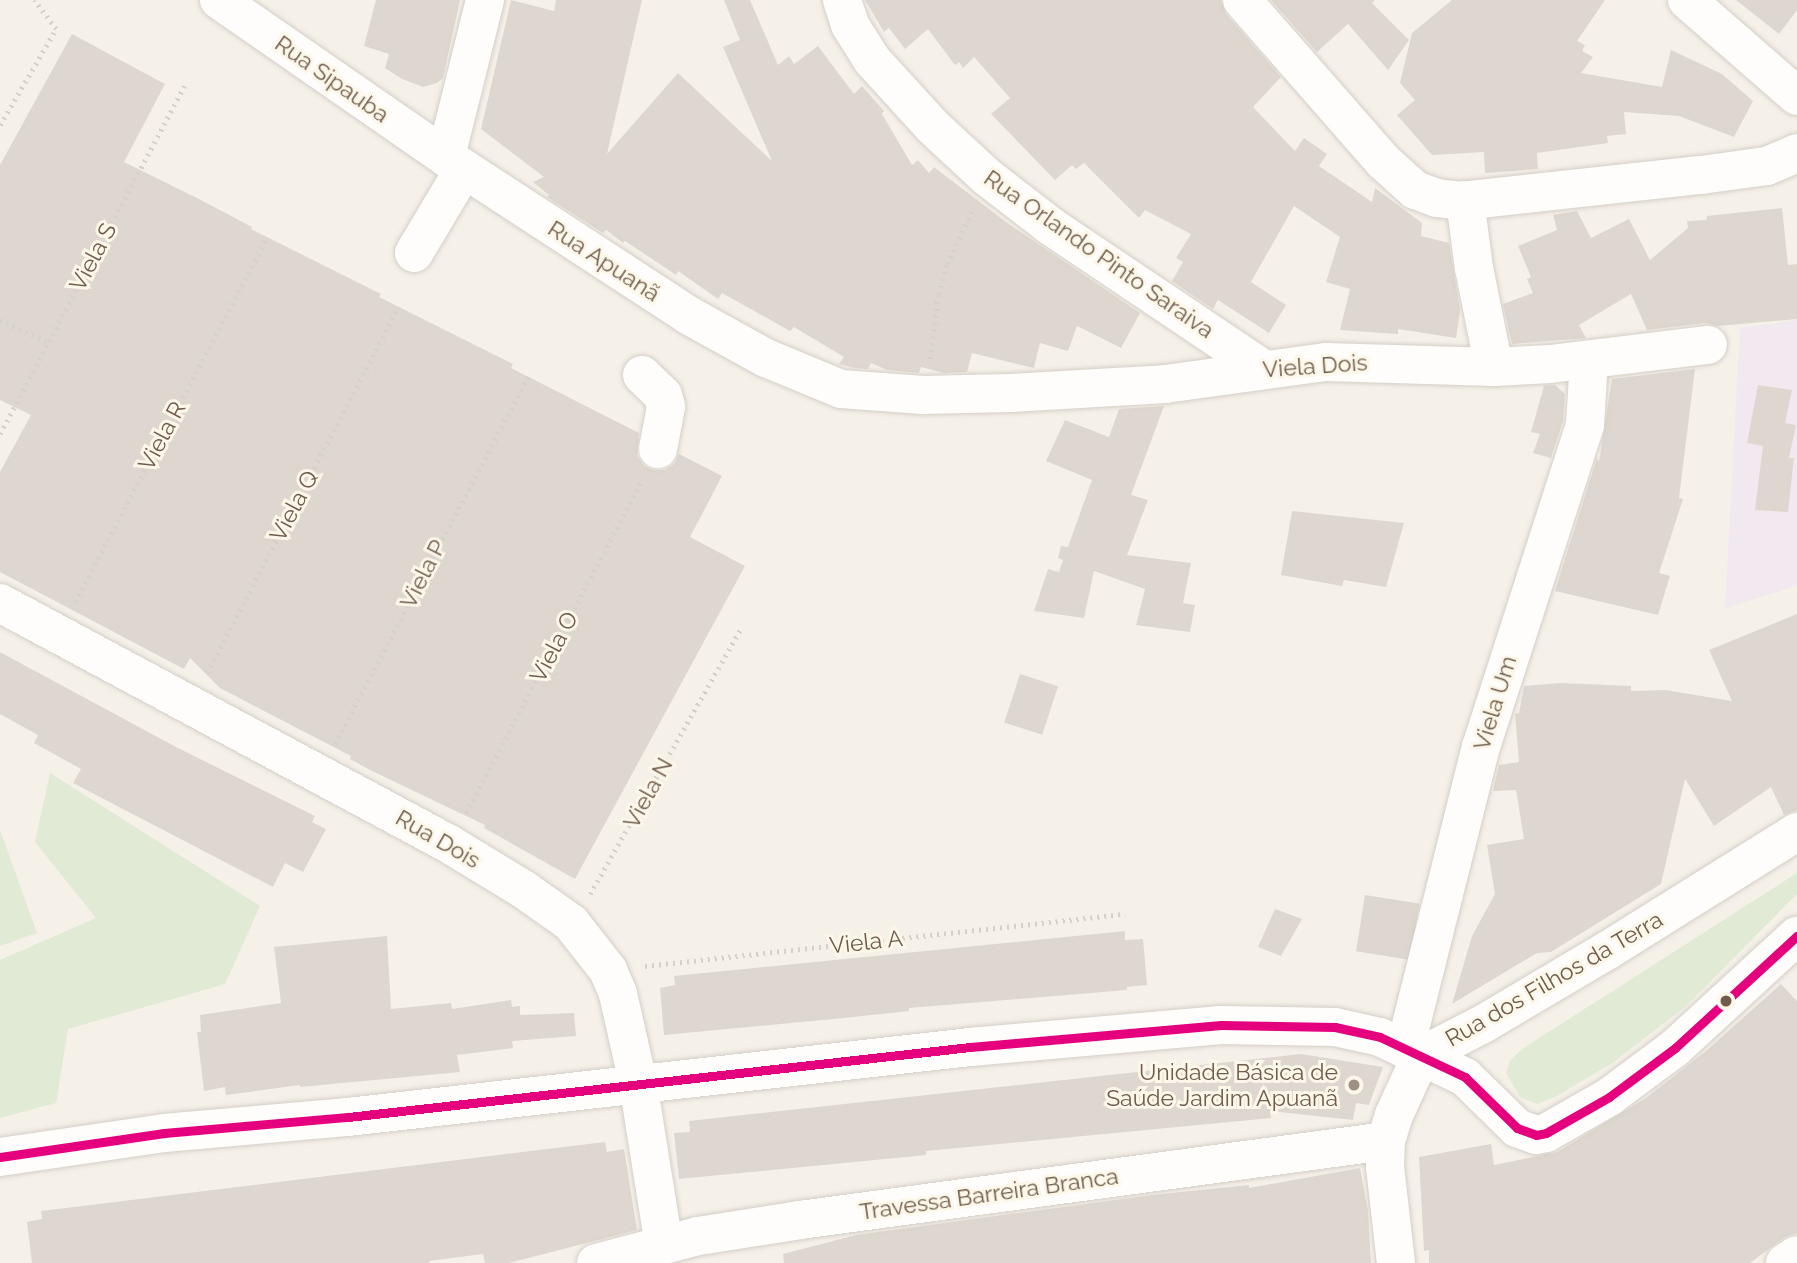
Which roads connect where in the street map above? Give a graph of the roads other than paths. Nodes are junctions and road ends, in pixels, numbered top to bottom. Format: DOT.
graph roads {
  1 [pos="219,0"];
  2 [pos="485,0"];
  3 [pos="842,0"];
  4 [pos="1242,0"];
  5 [pos="1687,0"];
  6 [pos="1797,96"];
  7 [pos="1797,153"];
  8 [pos="455,163"];
  9 [pos="1465,200"];
  10 [pos="414,253"];
  11 [pos="1708,345"];
  12 [pos="1589,360"];
  13 [pos="1494,367"];
  14 [pos="1263,369"];
  15 [pos="642,375"];
  16 [pos="923,395"];
  17 [pos="658,449"];
  18 [pos="0,603"];
  19 [pos="1797,832"];
  20 [pos="1797,936"];
  21 [pos="1413,1052"];
  22 [pos="638,1083"];
  23 [pos="1386,1141"];
  24 [pos="0,1157"];
  25 [pos="664,1245"];
  26 [pos="1797,1255"];
  27 [pos="596,1263"];
  28 [pos="1396,1263"];
  29 [pos="1786,1263"];
  1 -- 8 [label="street, Rua Sipauba"];
  2 -- 8 [label="street"];
  3 -- 14 [label="street, Rua Orlando Pinto Saraiva"];
  4 -- 9 [label="street"];
  5 -- 6 [label="street"];
  7 -- 9 [label="street"];
  8 -- 10 [label="street"];
  8 -- 16 [label="street, Rua Apuanã"];
  9 -- 13 [label="street"];
  11 -- 12 [label="street, Viela Dois"];
  12 -- 13 [label="street, Viela Dois"];
  12 -- 21 [label="street, Viela Um"];
  13 -- 14 [label="street, Viela Dois"];
  14 -- 16 [label="street, Viela Dois"];
  15 -- 17 [label="street"];
  18 -- 22 [label="street, Rua Dois"];
  19 -- 21 [label="street, Rua dos Filhos da Terra"];
  20 -- 21 [label="street"];
  21 -- 22 [label="street"];
  21 -- 23 [label="street, Rua dos Filhos da Terra"];
  22 -- 24 [label="street"];
  22 -- 25 [label="street, Rua Dois"];
  23 -- 25 [label="street, Travessa Barreira Branca"];
  23 -- 28 [label="street, Rua dos Filhos da Terra"];
  25 -- 27 [label="street, Travessa Barreira Branca"];
  26 -- 29 [label="street"];
}
